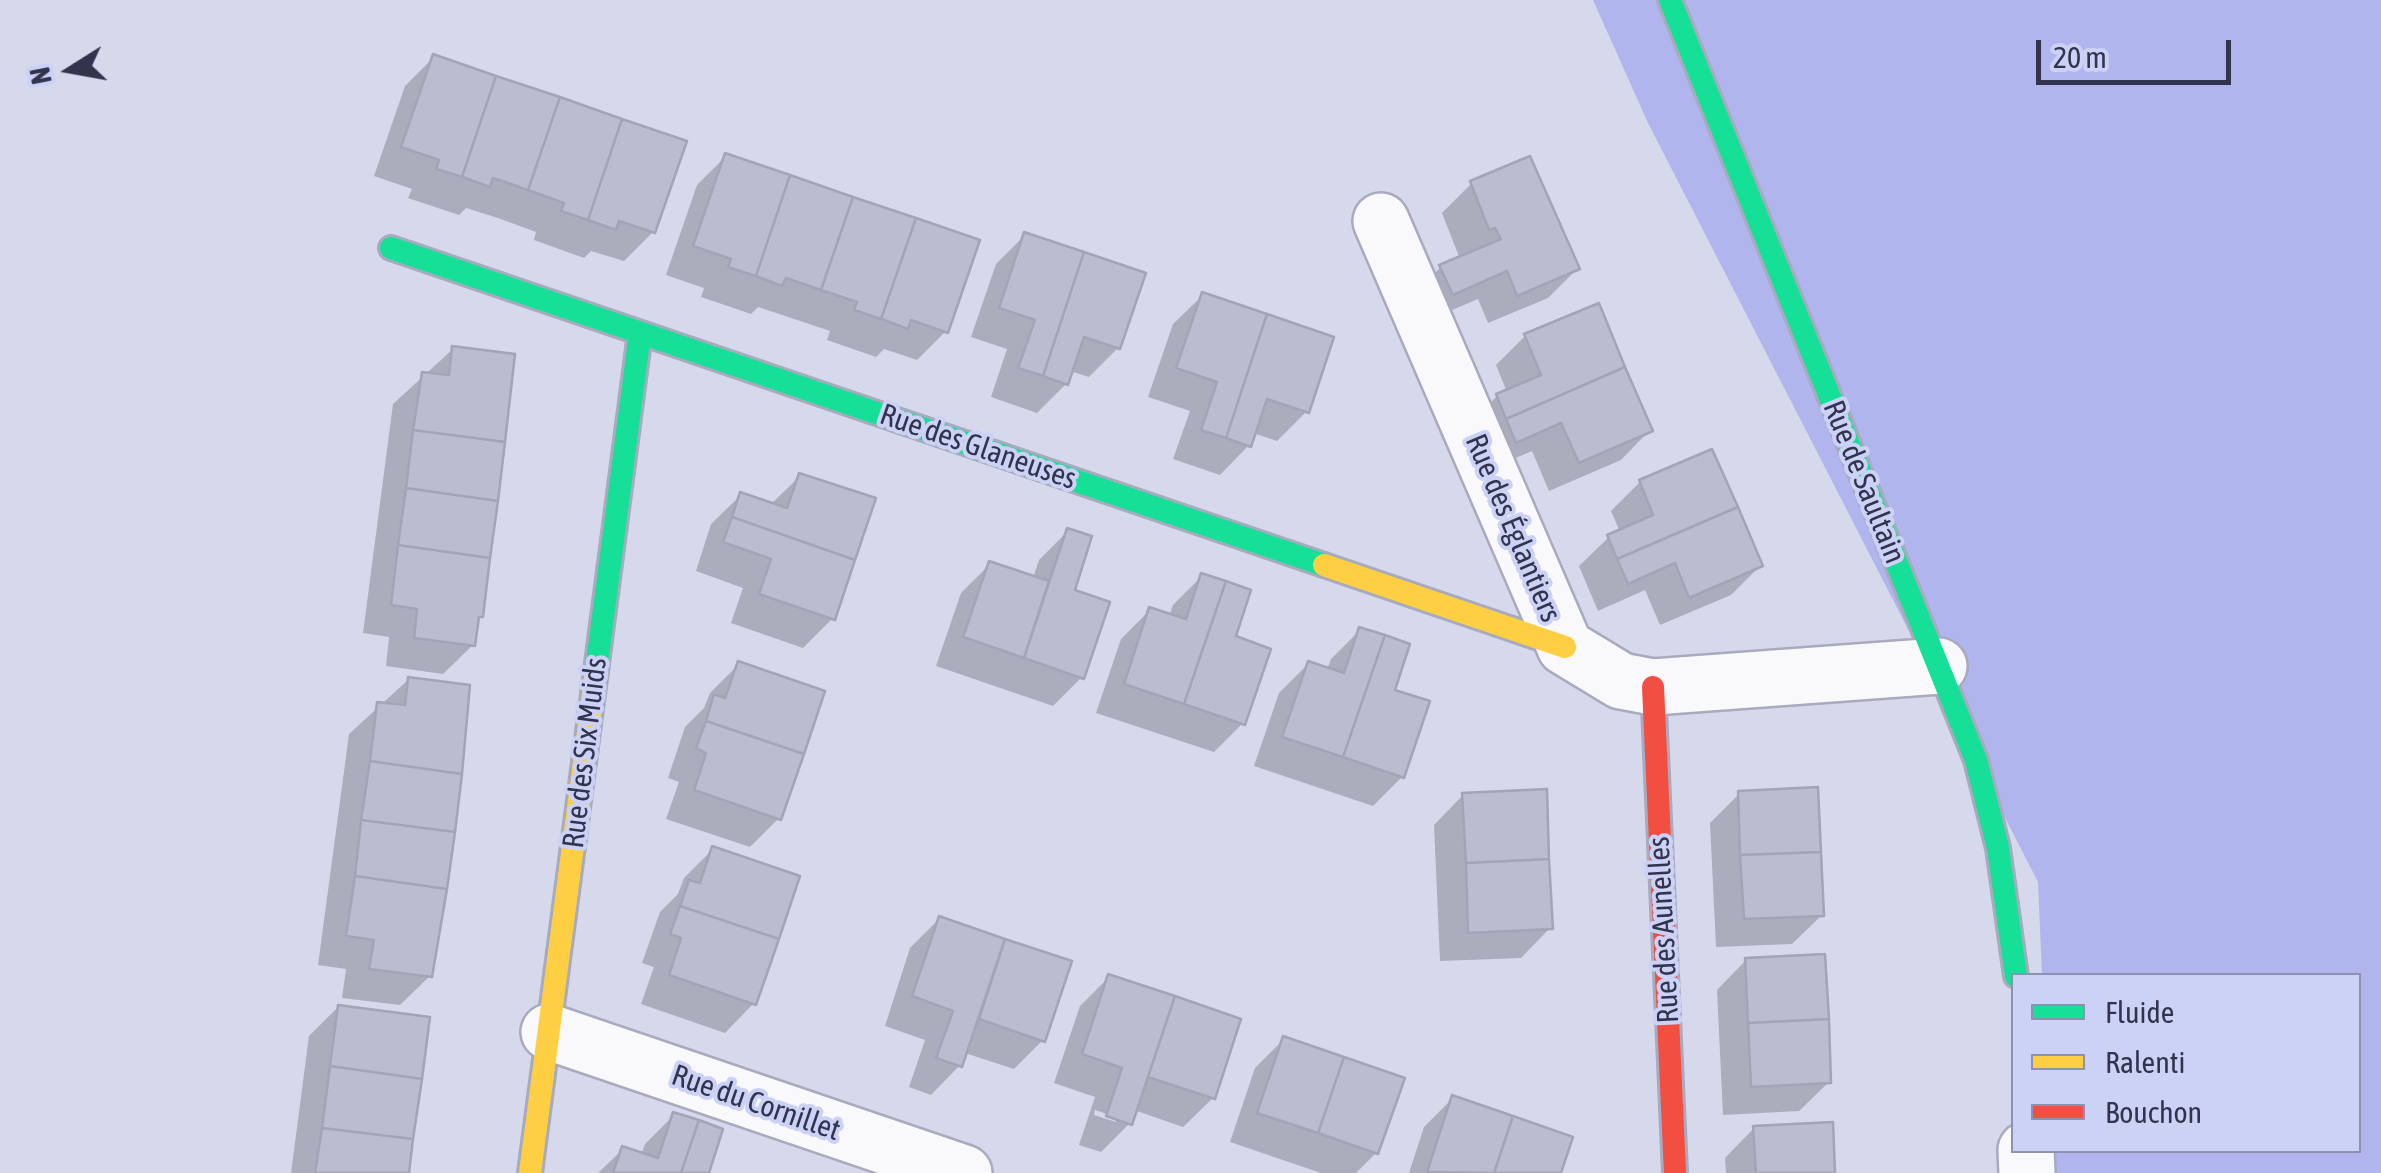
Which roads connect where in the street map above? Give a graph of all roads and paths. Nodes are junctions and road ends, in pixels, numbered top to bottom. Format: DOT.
graph roads {
  1 [pos="1670,0"];
  2 [pos="1381,221"];
  3 [pos="391,248"];
  4 [pos="640,333"];
  5 [pos="1564,647"];
  6 [pos="1938,666"];
  7 [pos="1653,687"];
  8 [pos="2016,973"];
  9 [pos="549,1032"];
  10 [pos="530,1173"];
  11 [pos="964,1173"];
  12 [pos="1675,1173"];
  1 -- 6 [label="street, Rue de Saultain"];
  2 -- 5 [label="street, Rue des Églantiers"];
  3 -- 4 [label="street, Rue des Glaneuses"];
  4 -- 5 [label="street, Rue des Glaneuses"];
  4 -- 9 [label="street, Rue des Six Muids"];
  5 -- 7 [label="street, Rue des Églantiers"];
  6 -- 7 [label="street, Rue des Églantiers"];
  6 -- 8 [label="street, Rue de Saultain"];
  7 -- 12 [label="street, Rue des Aunelles"];
  9 -- 10 [label="street, Rue des Six Muids"];
  9 -- 11 [label="street, Rue du Cornillet"];
}
